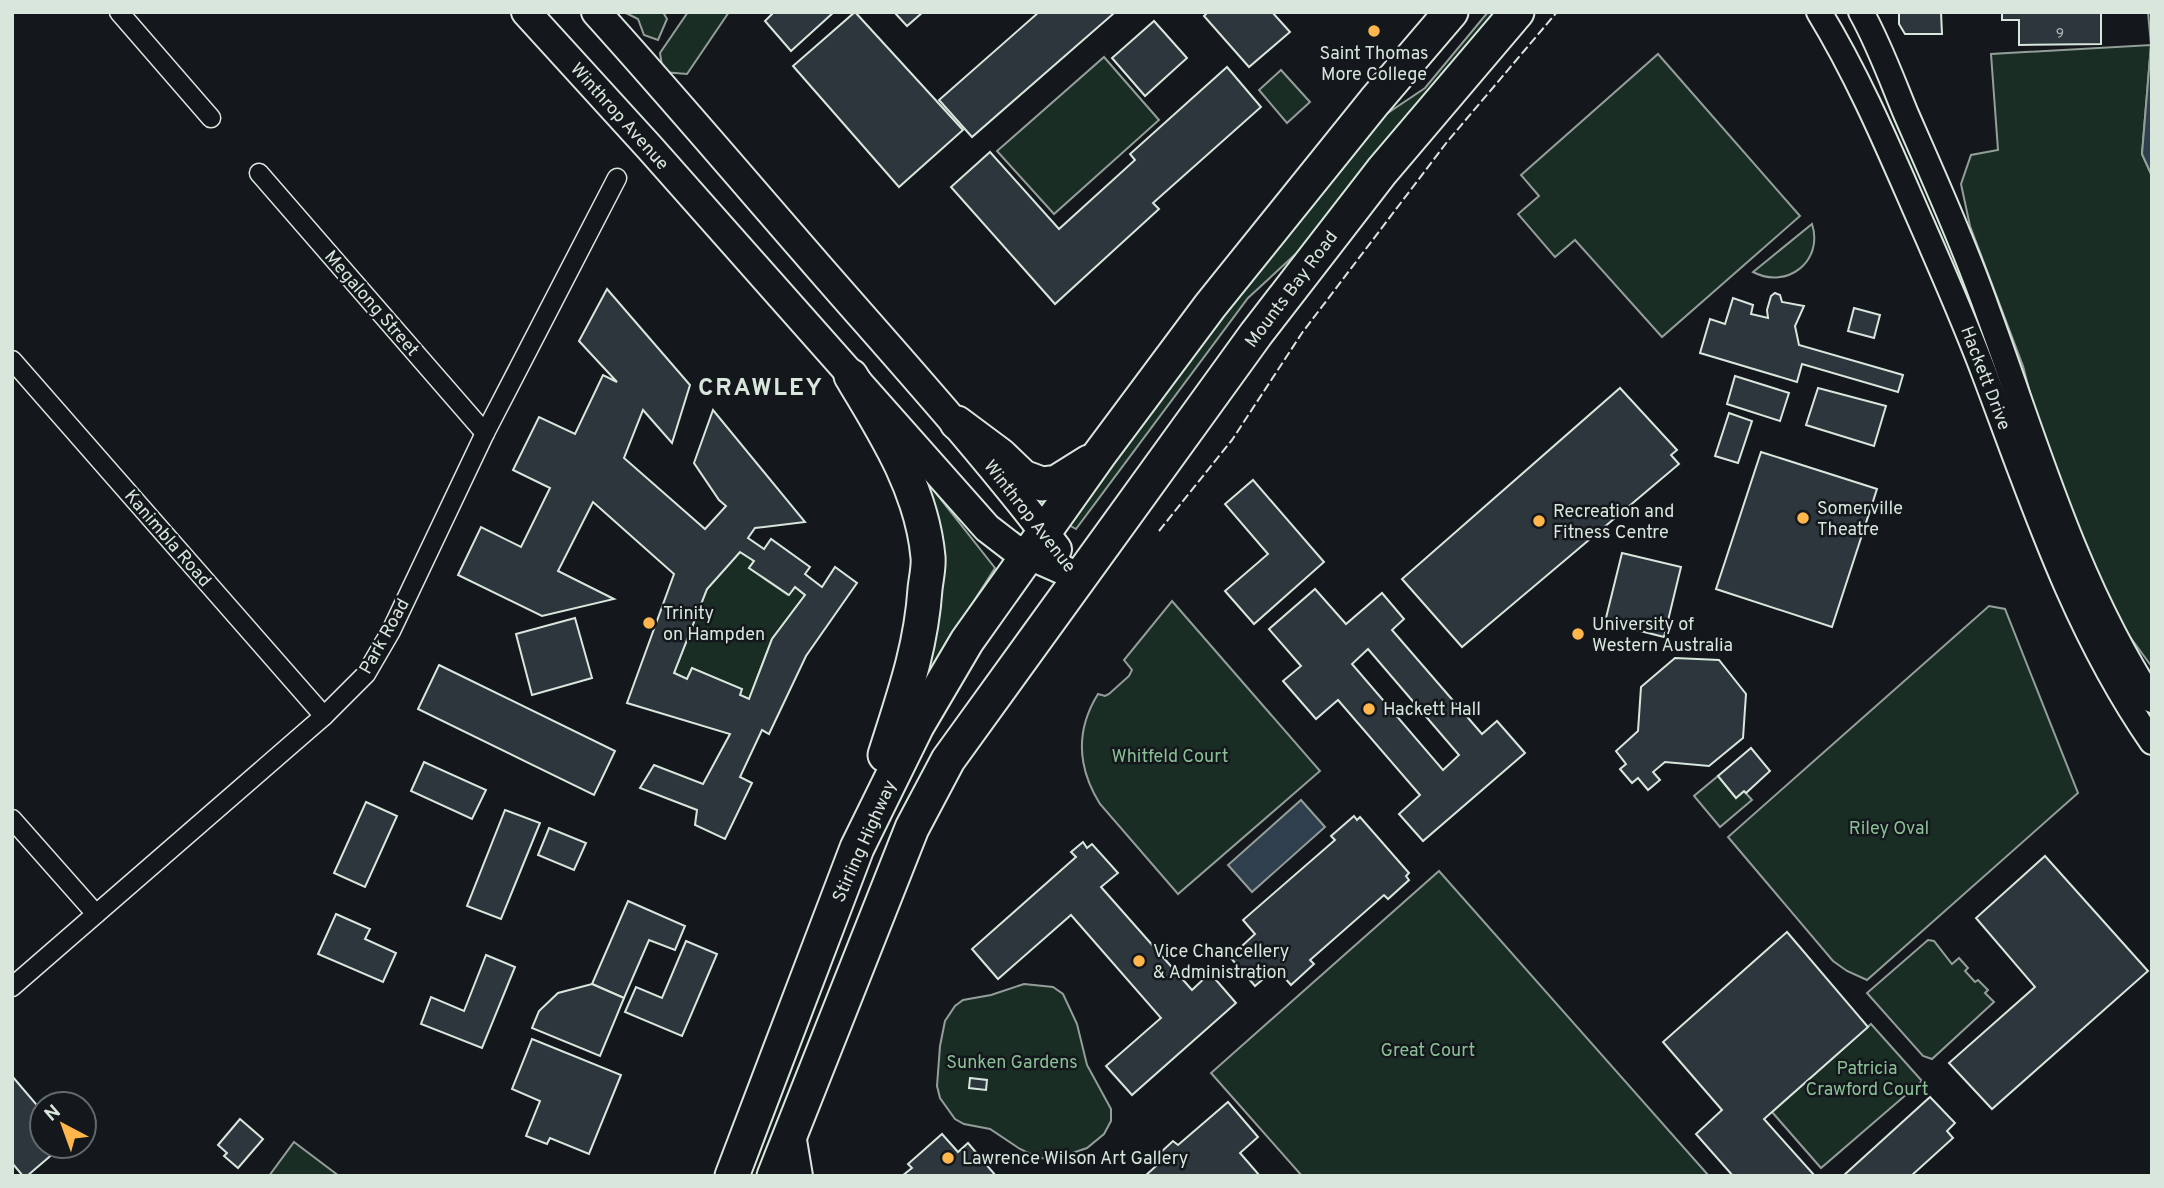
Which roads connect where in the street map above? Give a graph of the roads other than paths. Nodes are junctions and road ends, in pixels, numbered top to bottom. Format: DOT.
graph roads {
  1 [pos="119,12"];
  2 [pos="526,12"];
  3 [pos="596,12"];
  4 [pos="1451,12"];
  5 [pos="1517,12"];
  6 [pos="1819,12"];
  7 [pos="1861,12"];
  8 [pos="211,118"];
  9 [pos="259,173"];
  10 [pos="617,178"];
  11 [pos="12,360"];
  12 [pos="851,376"];
  13 [pos="957,423"];
  14 [pos="485,433"];
  15 [pos="1099,455"];
  16 [pos="1037,544"];
  17 [pos="1079,578"];
  18 [pos="2152,700"];
  19 [pos="324,716"];
  20 [pos="2152,742"];
  21 [pos="12,819"];
  22 [pos="857,848"];
  23 [pos="96,914"];
  24 [pos="12,987"];
  25 [pos="792,1128"];
  26 [pos="732,1176"];
  27 [pos="774,1176"];
  28 [pos="800,1176"];
  1 -- 8 [label="street"];
  2 -- 12 [label="main road, Winthrop Avenue"];
  3 -- 13 [label="main road, Winthrop Avenue"];
  4 -- 15 [label="highway"];
  5 -- 17 [label="highway, Mounts Bay Road"];
  6 -- 20 [label="main road, Hackett Drive"];
  7 -- 18 [label="main road, Hackett Drive"];
  9 -- 14 [label="street, Megalong Street"];
  10 -- 14 [label="street, Park Road"];
  11 -- 19 [label="street, Kanimbla Road"];
  12 -- 16 [label="main road, Winthrop Avenue"];
  12 -- 22 [label="highway"];
  13 -- 15 [label="highway"];
  13 -- 16 [label="main road, Winthrop Avenue"];
  14 -- 19 [label="street, Park Road"];
  15 -- 16 [label="highway"];
  16 -- 17 [label="main road, Winthrop Avenue"];
  16 -- 22 [label="highway, Stirling Highway"];
  17 -- 25 [label="highway"];
  19 -- 23 [label="street, Park Road"];
  21 -- 23 [label="street"];
  22 -- 26 [label="highway, Stirling Highway"];
  23 -- 24 [label="street, Park Road"];
  25 -- 27 [label="highway"];
  25 -- 28 [label="main road"];
}
